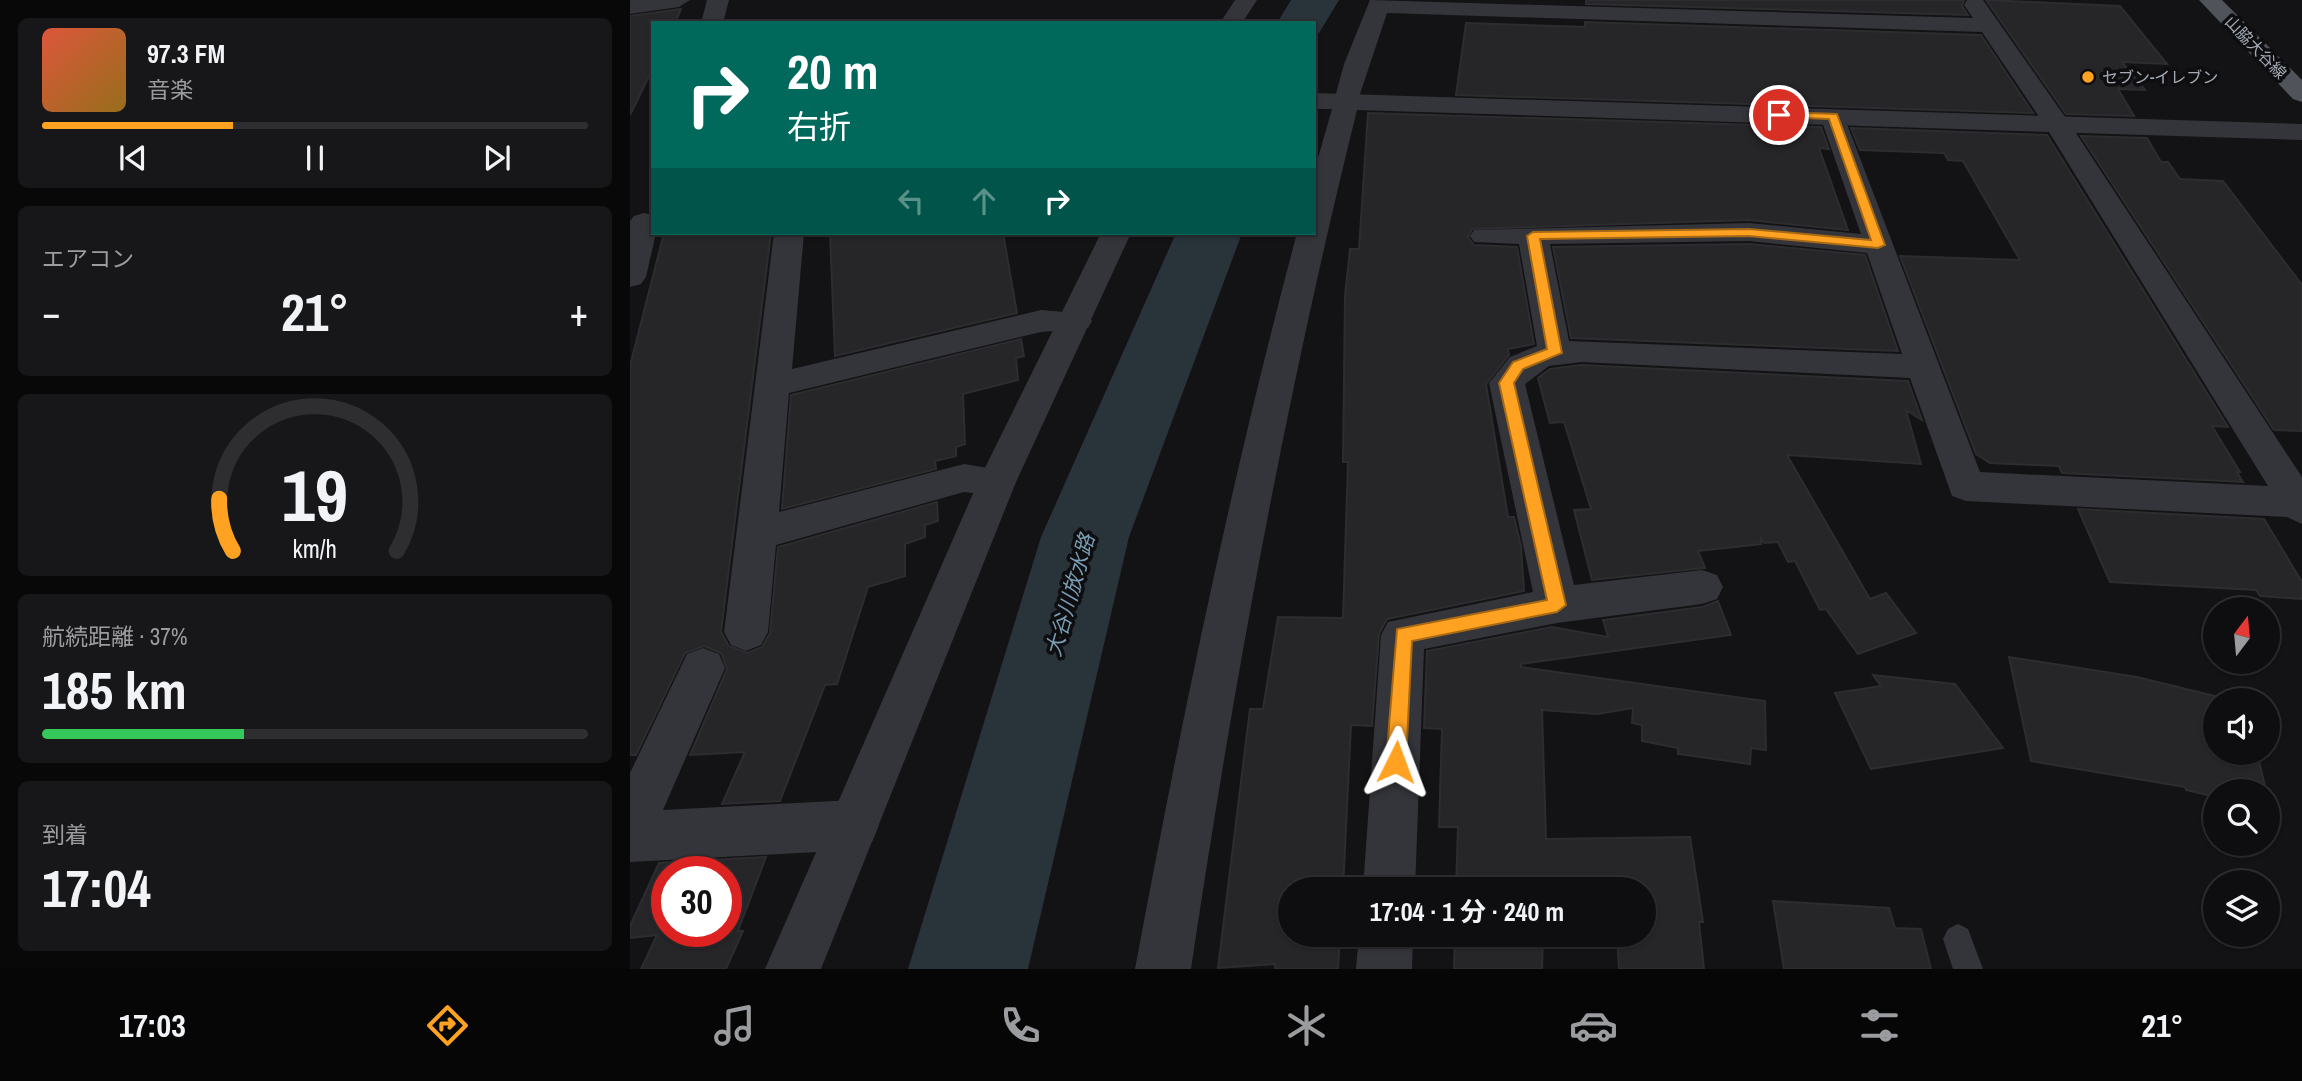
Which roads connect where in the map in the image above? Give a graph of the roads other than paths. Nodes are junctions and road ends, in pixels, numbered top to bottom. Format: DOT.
graph roads {
  1 [pos="679,0"];
  2 [pos="718,0"];
  3 [pos="1246,0"];
  4 [pos="1972,0"];
  5 [pos="2210,0"];
  6 [pos="1379,3"];
  7 [pos="630,7"];
  8 [pos="713,21"];
  9 [pos="1232,21"];
  10 [pos="1988,25"];
  11 [pos="2302,94"];
  12 [pos="1347,101"];
  13 [pos="1316,102"];
  14 [pos="1833,116"];
  15 [pos="2057,124"];
  16 [pos="2302,132"];
  17 [pos="1316,217"];
  18 [pos="642,223"];
  19 [pos="789,235"];
  20 [pos="1115,235"];
  21 [pos="1311,235"];
  22 [pos="1485,236"];
  23 [pos="1533,236"];
  24 [pos="1878,245"];
  25 [pos="630,277"];
  26 [pos="1076,321"];
  27 [pos="1555,353"];
  28 [pos="1922,367"];
  29 [pos="773,386"];
  30 [pos="997,482"];
  31 [pos="2300,506"];
  32 [pos="757,534"];
  33 [pos="1702,587"];
  34 [pos="1557,605"];
  35 [pos="746,632"];
  36 [pos="703,668"];
  37 [pos="854,825"];
  38 [pos="630,827"];
  39 [pos="630,837"];
  40 [pos="1390,877"];
  41 [pos="1958,939"];
  42 [pos="1385,947"];
  43 [pos="793,969"];
  44 [pos="1163,969"];
  45 [pos="1384,969"];
  46 [pos="1968,969"];
  1 -- 7 [label="street"];
  2 -- 8 [label="street"];
  3 -- 9 [label="street"];
  4 -- 10 [label="street"];
  5 -- 11 [label="main road, 山脇大谷線"];
  6 -- 10 [label="street"];
  6 -- 12 [label="street"];
  10 -- 15 [label="street"];
  12 -- 13 [label="street"];
  12 -- 14 [label="street"];
  12 -- 17 [label="street"];
  14 -- 15 [label="street"];
  14 -- 24 [label="street"];
  15 -- 16 [label="street"];
  15 -- 31 [label="street"];
  18 -- 25 [label="street"];
  19 -- 29 [label="street"];
  20 -- 26 [label="street"];
  21 -- 44 [label="street"];
  22 -- 23 [label="street"];
  23 -- 24 [label="street"];
  23 -- 27 [label="street"];
  24 -- 28 [label="street"];
  26 -- 29 [label="street"];
  26 -- 30 [label="street"];
  27 -- 28 [label="street"];
  27 -- 34 [label="street"];
  28 -- 31 [label="street"];
  29 -- 32 [label="street"];
  30 -- 32 [label="street"];
  30 -- 37 [label="street"];
  32 -- 35 [label="street"];
  33 -- 34 [label="street"];
  34 -- 40 [label="street"];
  36 -- 38 [label="street"];
  37 -- 39 [label="street"];
  37 -- 43 [label="street"];
  41 -- 46 [label="lane"];
  42 -- 45 [label="street"];
}
